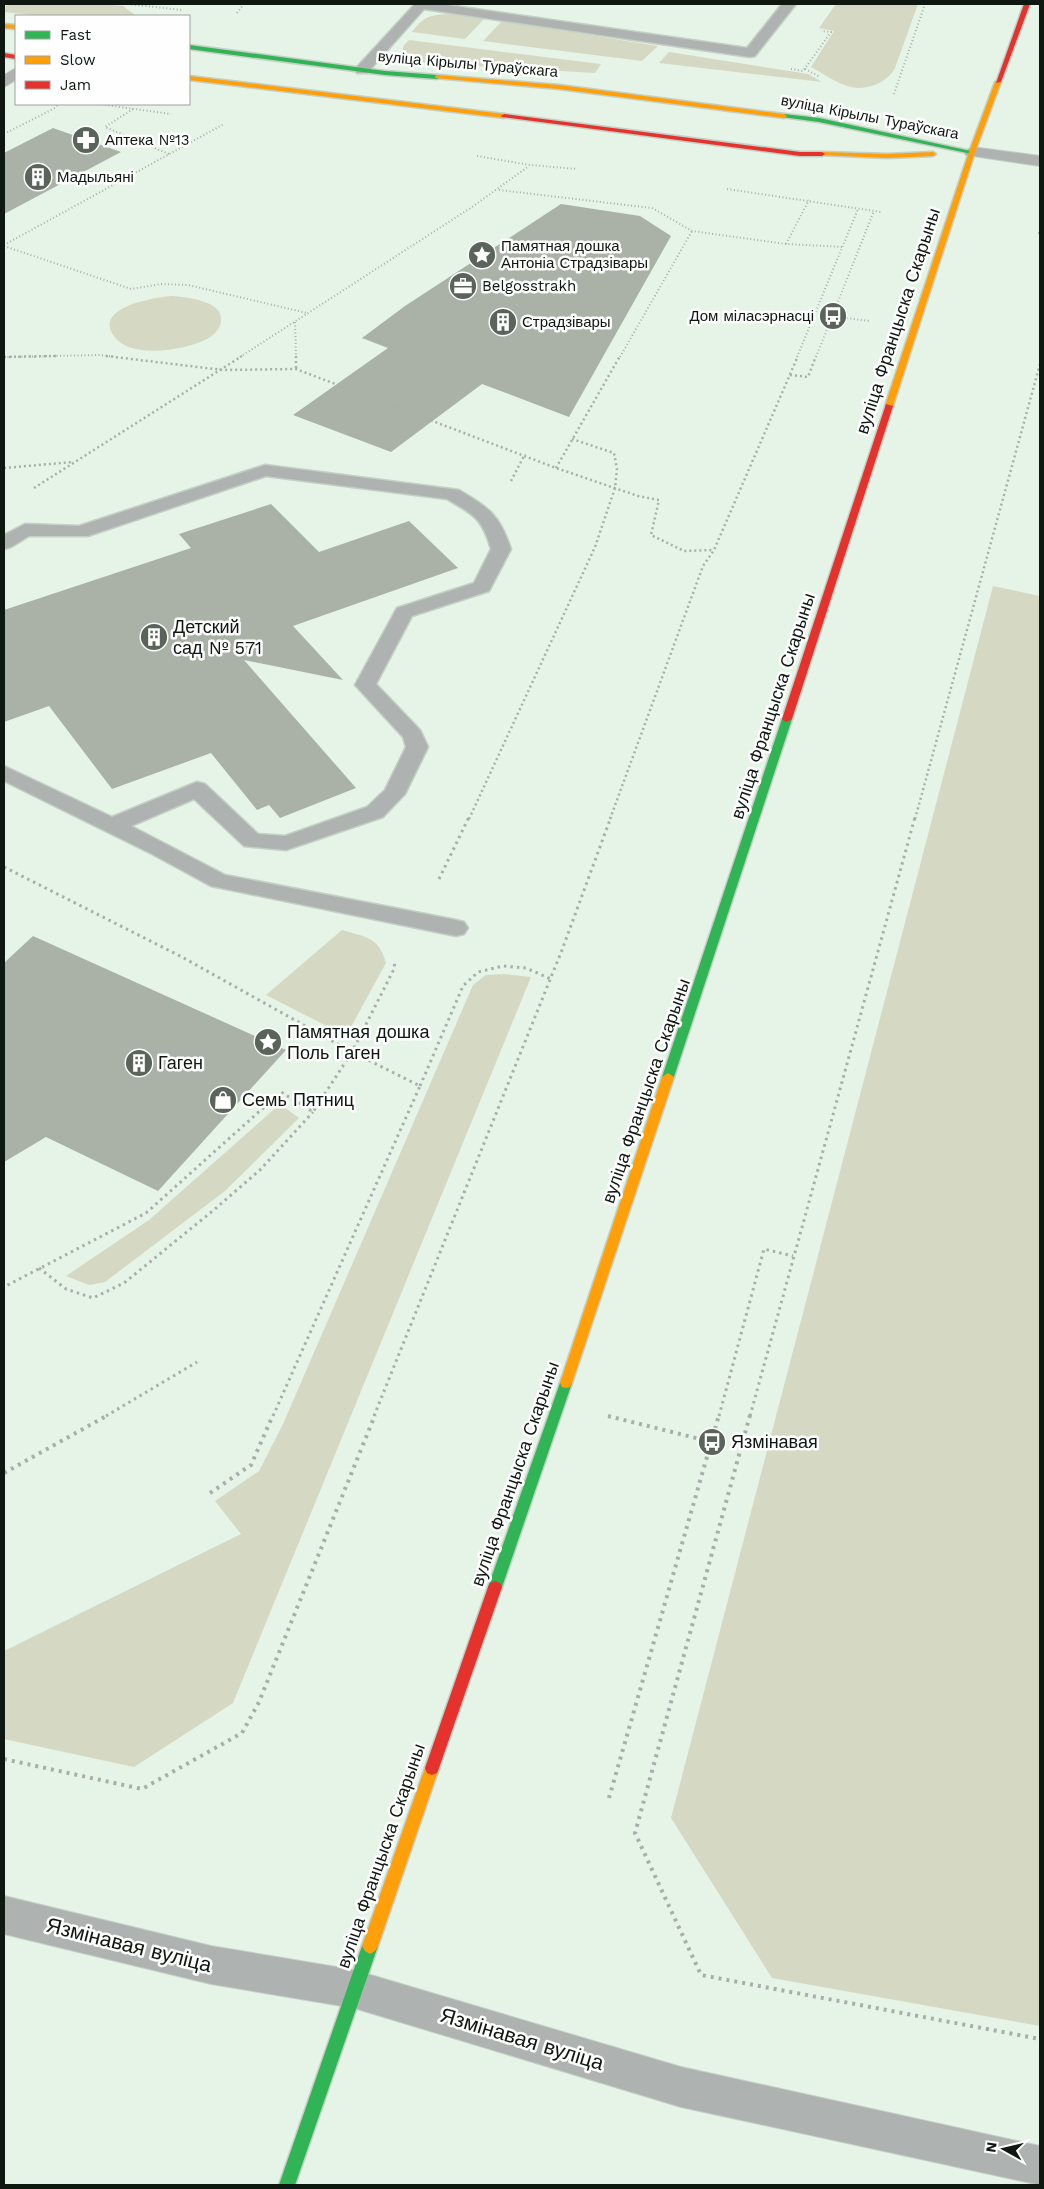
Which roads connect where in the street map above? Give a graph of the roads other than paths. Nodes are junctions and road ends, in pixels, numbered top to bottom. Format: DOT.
graph roads {
  1 [pos="422,4"];
  2 [pos="789,4"];
  3 [pos="1027,4"];
  4 [pos="190,47"];
  5 [pos="362,70"];
  6 [pos="15,74"];
  7 [pos="190,78"];
  8 [pos="4,82"];
  9 [pos="972,152"];
  10 [pos="1040,161"];
  11 [pos="4,543"];
  12 [pos="4,773"];
  13 [pos="111,826"];
  14 [pos="456,928"];
  15 [pos="4,1915"];
  16 [pos="354,1989"];
  17 [pos="1040,2166"];
  18 [pos="287,2185"];
  1 -- 2 [label="lane"];
  1 -- 5 [label="lane"];
  3 -- 9 [label="main road, вуліца Францыска Скарыны"];
  4 -- 5 [label="main road, вуліца Кірылы Тураўскага"];
  5 -- 9 [label="main road, вуліца Кірылы Тураўскага"];
  6 -- 8 [label="street"];
  7 -- 9 [label="main road, вуліца Кірылы Тураўскага"];
  9 -- 10 [label="street"];
  9 -- 16 [label="main road, вуліца Францыска Скарыны"];
  11 -- 13 [label="lane"];
  12 -- 13 [label="lane"];
  13 -- 14 [label="lane"];
  15 -- 16 [label="street, Язмінавая вуліца"];
  16 -- 17 [label="street, Язмінавая вуліца"];
  16 -- 18 [label="main road, вуліца Францыска Скарыны"];
}
